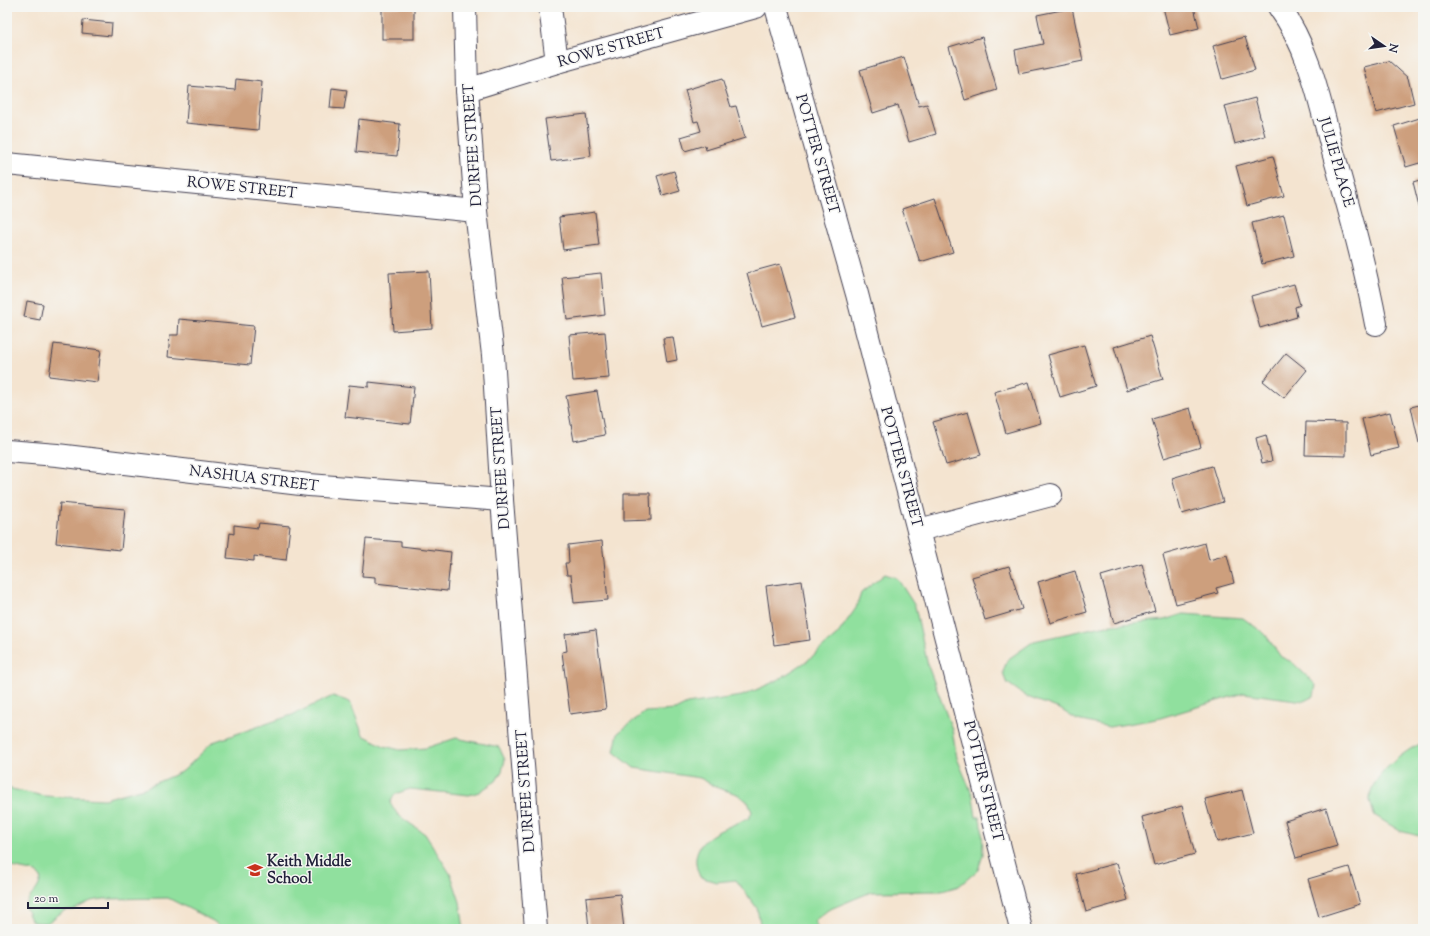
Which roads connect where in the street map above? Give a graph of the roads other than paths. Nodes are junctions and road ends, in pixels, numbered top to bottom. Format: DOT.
graph roads {
  1 [pos="465,7"];
  2 [pos="550,7"];
  3 [pos="756,7"];
  4 [pos="776,7"];
  5 [pos="1279,7"];
  6 [pos="557,62"];
  7 [pos="467,90"];
  8 [pos="7,164"];
  9 [pos="476,211"];
  10 [pos="1376,324"];
  11 [pos="7,451"];
  12 [pos="1051,495"];
  13 [pos="502,500"];
  14 [pos="919,530"];
  15 [pos="536,929"];
  16 [pos="1021,929"];
  1 -- 7 [label="street, DURFEE STREET"];
  2 -- 6 [label="street"];
  3 -- 6 [label="street, ROWE STREET"];
  4 -- 14 [label="street, POTTER STREET"];
  5 -- 10 [label="street, JULIE PLACE"];
  6 -- 7 [label="street, ROWE STREET"];
  7 -- 9 [label="street, DURFEE STREET"];
  8 -- 9 [label="street, ROWE STREET"];
  9 -- 13 [label="street, DURFEE STREET"];
  11 -- 13 [label="street, NASHUA STREET"];
  12 -- 14 [label="street"];
  13 -- 15 [label="street, DURFEE STREET"];
  14 -- 16 [label="street, POTTER STREET"];
}
